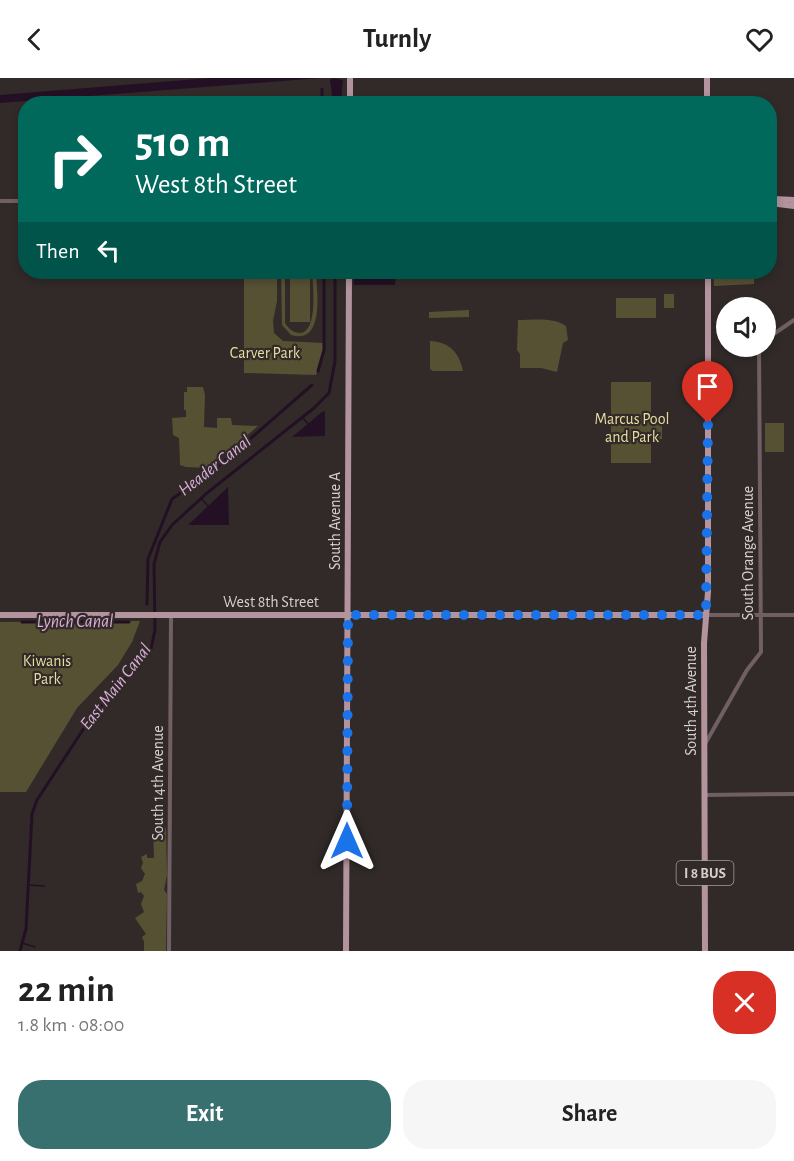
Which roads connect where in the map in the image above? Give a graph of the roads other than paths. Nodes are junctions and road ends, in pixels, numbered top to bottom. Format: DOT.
graph roads {
  1 [pos="350,78"];
  2 [pos="707,78"];
  3 [pos="350,96"];
  4 [pos="707,96"];
  5 [pos="794,200"];
  6 [pos="0,201"];
  7 [pos="18,201"];
  8 [pos="777,201"];
  9 [pos="777,202"];
  10 [pos="794,206"];
  11 [pos="350,279"];
  12 [pos="708,279"];
  13 [pos="794,320"];
  14 [pos="776,332"];
  15 [pos="759,357"];
  16 [pos="0,615"];
  17 [pos="171,615"];
  18 [pos="348,615"];
  19 [pos="706,615"];
  20 [pos="760,615"];
  21 [pos="794,615"];
  22 [pos="705,744"];
  23 [pos="794,794"];
  24 [pos="705,795"];
  25 [pos="169,951"];
  26 [pos="346,951"];
  27 [pos="705,951"];
  1 -- 3 [label="main road"];
  2 -- 4 [label="main road"];
  5 -- 8 [label="main road"];
  6 -- 7 [label="street"];
  9 -- 10 [label="main road"];
  11 -- 18 [label="main road, South Avenue A"];
  12 -- 19 [label="main road, South 4th Avenue / I 8 BUS"];
  13 -- 14 [label="street"];
  15 -- 20 [label="street, South Orange Avenue"];
  16 -- 17 [label="main road, West 8th Street"];
  17 -- 18 [label="main road, West 8th Street"];
  17 -- 25 [label="street, South 14th Avenue"];
  18 -- 19 [label="main road, West 8th Street"];
  18 -- 26 [label="main road, South Avenue A"];
  19 -- 20 [label="street, West 8th Street"];
  19 -- 22 [label="main road, South 4th Avenue / I 8 BUS"];
  20 -- 21 [label="street, West 8th Street"];
  20 -- 22 [label="street, South Orange Avenue"];
  22 -- 24 [label="main road, South 4th Avenue / I 8 BUS"];
  23 -- 24 [label="street"];
  24 -- 27 [label="main road, South 4th Avenue / I 8 BUS"];
}
